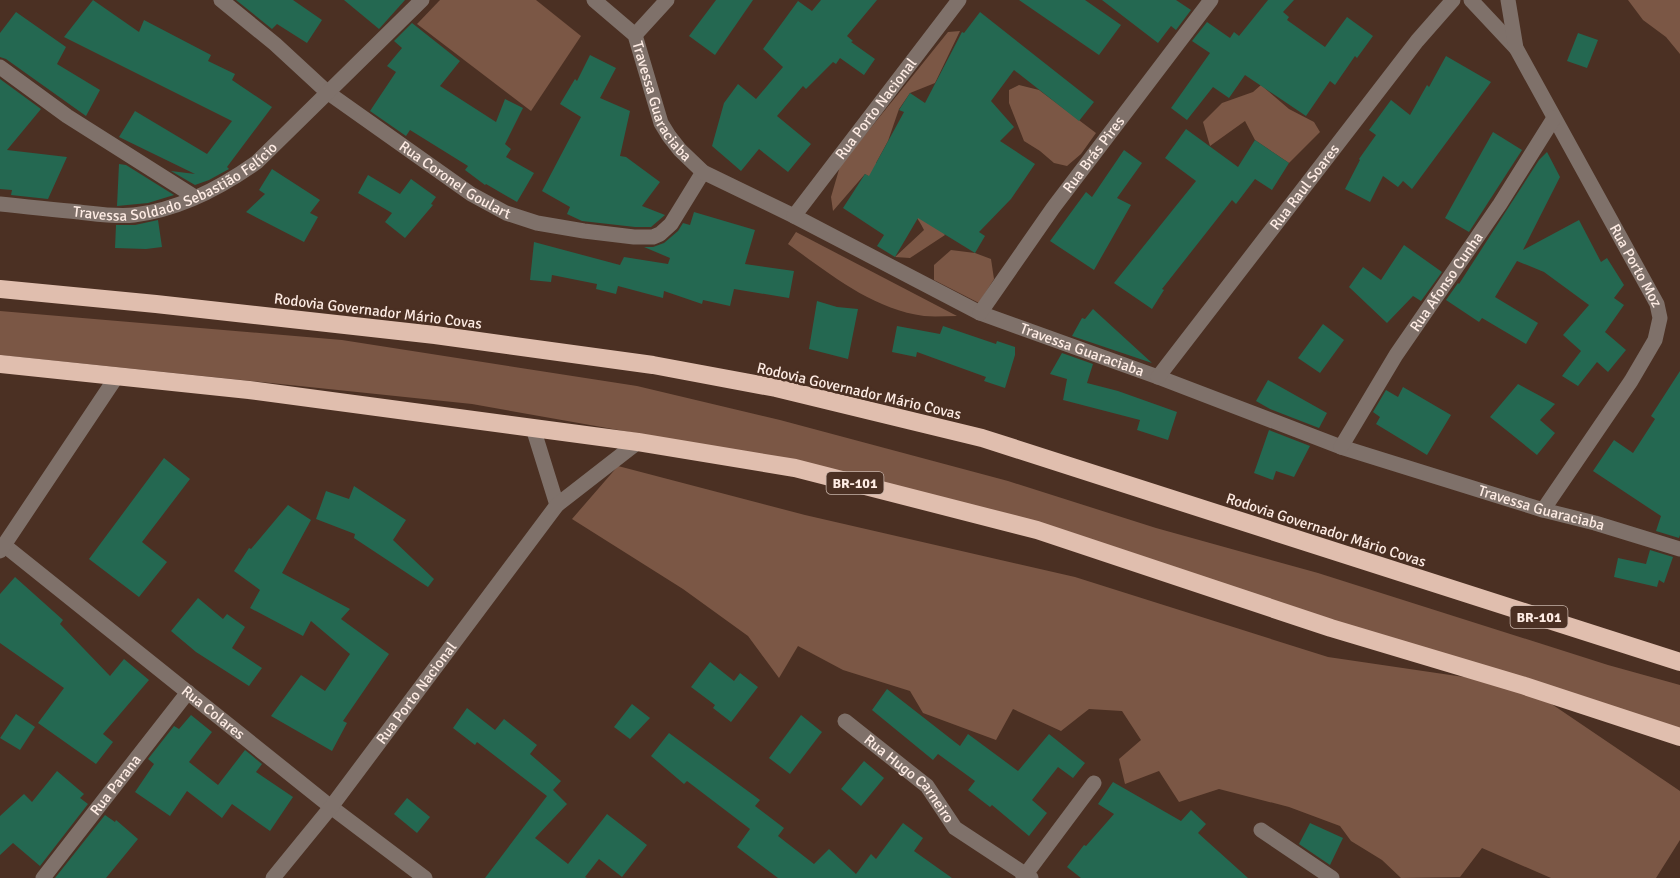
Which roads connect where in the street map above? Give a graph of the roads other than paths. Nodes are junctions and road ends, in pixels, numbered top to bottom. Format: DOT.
graph roads {
  1 [pos="221,0"];
  2 [pos="422,0"];
  3 [pos="594,0"];
  4 [pos="667,0"];
  5 [pos="959,0"];
  6 [pos="1211,0"];
  7 [pos="1454,0"];
  8 [pos="1472,0"];
  9 [pos="1508,0"];
  10 [pos="635,35"];
  11 [pos="1516,48"];
  12 [pos="0,68"];
  13 [pos="327,92"];
  14 [pos="1554,118"];
  15 [pos="703,172"];
  16 [pos="195,197"];
  17 [pos="0,204"];
  18 [pos="794,216"];
  19 [pos="0,289"];
  20 [pos="980,313"];
  21 [pos="0,364"];
  22 [pos="117,376"];
  23 [pos="1158,377"];
  24 [pos="533,428"];
  25 [pos="638,442"];
  26 [pos="1341,447"];
  27 [pos="557,505"];
  28 [pos="1543,510"];
  29 [pos="2,548"];
  30 [pos="1680,549"];
  31 [pos="1680,662"];
  32 [pos="188,692"];
  33 [pos="845,721"];
  34 [pos="1643,725"];
  35 [pos="1680,737"];
  36 [pos="1680,750"];
  37 [pos="1094,783"];
  38 [pos="331,807"];
  39 [pos="1261,830"];
  40 [pos="1027,877"];
  41 [pos="43,878"];
  42 [pos="273,878"];
  43 [pos="425,878"];
  44 [pos="1332,878"];
  1 -- 13 [label="street, Rua Coronel Goulart"];
  2 -- 13 [label="street, Travessa Soldado Sebastião Felício"];
  3 -- 10 [label="street, Travessa Guaraciaba"];
  4 -- 10 [label="street"];
  5 -- 18 [label="street, Rua Porto Nacional"];
  6 -- 20 [label="street, Rua Brás Pires"];
  7 -- 23 [label="street, Rua Raul Soares"];
  8 -- 11 [label="street, Rua Porto Moz"];
  9 -- 11 [label="street, Rua Porto Moz"];
  10 -- 15 [label="street, Travessa Guaraciaba"];
  11 -- 14 [label="street, Rua Porto Moz"];
  12 -- 16 [label="street"];
  13 -- 15 [label="street, Rua Coronel Goulart"];
  13 -- 16 [label="street, Travessa Soldado Sebastião Felício"];
  14 -- 26 [label="street, Rua Afonso Cunha"];
  14 -- 28 [label="street, Rua Porto Moz"];
  15 -- 18 [label="street, Travessa Guaraciaba"];
  16 -- 17 [label="street, Travessa Soldado Sebastião Felício"];
  18 -- 20 [label="street, Travessa Guaraciaba"];
  19 -- 31 [label="highway, Rodovia Governador Mário Covas / BR-101"];
  20 -- 23 [label="street, Travessa Guaraciaba"];
  21 -- 22 [label="highway, BR-101"];
  22 -- 24 [label="highway, BR-101"];
  22 -- 29 [label="street"];
  23 -- 26 [label="street, Travessa Guaraciaba"];
  24 -- 25 [label="highway, BR-101"];
  24 -- 27 [label="street"];
  25 -- 27 [label="street, Rua Porto Nacional"];
  25 -- 34 [label="highway, BR-101"];
  26 -- 28 [label="street, Travessa Guaraciaba"];
  27 -- 38 [label="street, Rua Porto Nacional"];
  28 -- 30 [label="street, Travessa Guaraciaba"];
  29 -- 32 [label="street, Rua Colares"];
  32 -- 38 [label="street, Rua Colares"];
  32 -- 41 [label="street, Rua Parana"];
  33 -- 40 [label="street, Rua Hugo Carneiro"];
  34 -- 35 [label="highway, BR-101"];
  34 -- 36 [label="highway"];
  37 -- 40 [label="street"];
  38 -- 42 [label="street, Rua Porto Nacional"];
  38 -- 43 [label="street, Rua Colares"];
  39 -- 44 [label="street"];
}
